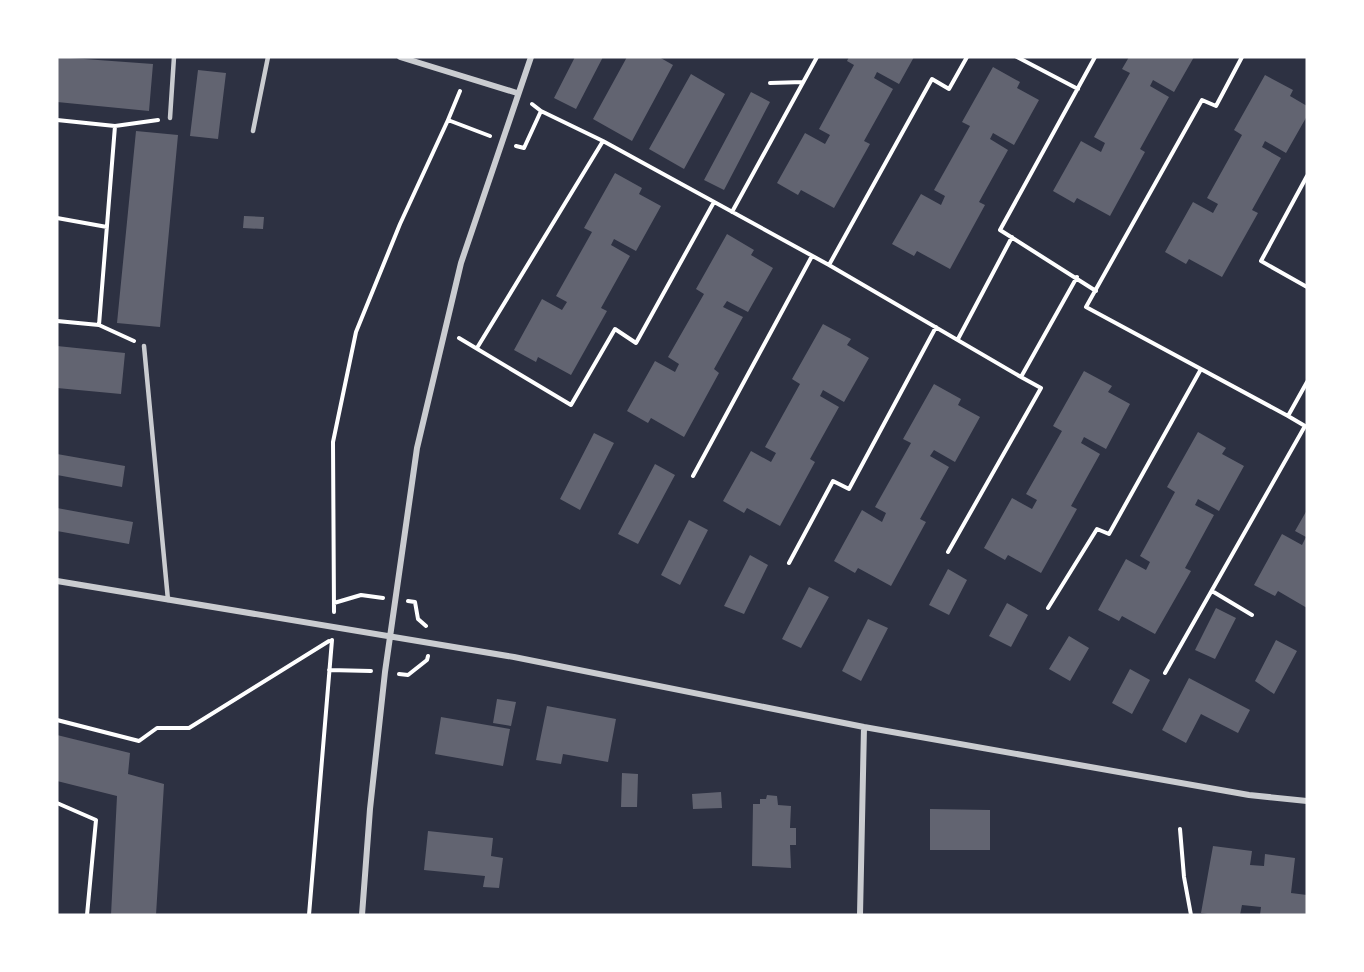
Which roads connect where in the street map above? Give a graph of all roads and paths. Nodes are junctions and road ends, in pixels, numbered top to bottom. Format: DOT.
graph roads {
  1 [pos="174,57"];
  2 [pos="268,57"];
  3 [pos="400,57"];
  4 [pos="531,57"];
  5 [pos="817,57"];
  6 [pos="967,57"];
  7 [pos="1017,57"];
  8 [pos="1095,57"];
  9 [pos="1242,57"];
  10 [pos="465,78"];
  11 [pos="803,82"];
  12 [pos="770,83"];
  13 [pos="1078,88"];
  14 [pos="517,93"];
  15 [pos="170,118"];
  16 [pos="57,120"];
  17 [pos="115,126"];
  18 [pos="253,131"];
  19 [pos="603,141"];
  20 [pos="1307,176"];
  21 [pos="714,202"];
  22 [pos="732,212"];
  23 [pos="57,218"];
  24 [pos="107,227"];
  25 [pos="1012,237"];
  26 [pos="812,256"];
  27 [pos="829,265"];
  28 [pos="1077,277"];
  29 [pos="1307,287"];
  30 [pos="1096,291"];
  31 [pos="57,321"];
  32 [pos="99,325"];
  33 [pos="936,327"];
  34 [pos="446,330"];
  35 [pos="958,339"];
  36 [pos="144,346"];
  37 [pos="477,348"];
  38 [pos="1201,369"];
  39 [pos="1021,377"];
  40 [pos="1307,381"];
  41 [pos="1288,416"];
  42 [pos="693,476"];
  43 [pos="948,552"];
  44 [pos="789,563"];
  45 [pos="57,581"];
  46 [pos="1212,591"];
  47 [pos="168,600"];
  48 [pos="1048,608"];
  49 [pos="1252,615"];
  50 [pos="334,627"];
  51 [pos="390,638"];
  52 [pos="332,639"];
  53 [pos="1165,673"];
  54 [pos="57,720"];
  55 [pos="864,727"];
  56 [pos="1307,801"];
  57 [pos="57,803"];
  58 [pos="1180,829"];
  59 [pos="87,915"];
  60 [pos="309,915"];
  61 [pos="362,915"];
  62 [pos="860,915"];
  63 [pos="1191,915"];
  1 -- 15 [label="lane"];
  2 -- 18 [label="lane"];
  3 -- 10 [label="street"];
  4 -- 14 [label="street"];
  5 -- 11 [label="path"];
  6 -- 27 [label="path"];
  7 -- 13 [label="path"];
  8 -- 13 [label="path"];
  9 -- 30 [label="path"];
  10 -- 14 [label="street"];
  10 -- 50 [label="path"];
  11 -- 12 [label="path"];
  11 -- 22 [label="path"];
  13 -- 25 [label="path"];
  14 -- 19 [label="path"];
  14 -- 34 [label="street"];
  15 -- 17 [label="path"];
  16 -- 17 [label="path"];
  17 -- 24 [label="path"];
  19 -- 21 [label="path"];
  19 -- 37 [label="path"];
  20 -- 29 [label="path"];
  21 -- 22 [label="path"];
  21 -- 37 [label="path"];
  22 -- 26 [label="path"];
  23 -- 24 [label="path"];
  24 -- 32 [label="path"];
  25 -- 28 [label="path"];
  25 -- 35 [label="path"];
  26 -- 27 [label="path"];
  26 -- 42 [label="path"];
  27 -- 33 [label="path"];
  28 -- 30 [label="path"];
  28 -- 39 [label="path"];
  30 -- 38 [label="path"];
  31 -- 32 [label="path"];
  32 -- 36 [label="path"];
  33 -- 35 [label="path"];
  33 -- 44 [label="path"];
  34 -- 37 [label="path"];
  34 -- 51 [label="street"];
  35 -- 39 [label="path"];
  36 -- 47 [label="lane"];
  38 -- 41 [label="path"];
  38 -- 48 [label="path"];
  39 -- 43 [label="path"];
  40 -- 41 [label="path"];
  41 -- 46 [label="path"];
  45 -- 47 [label="street"];
  46 -- 49 [label="path"];
  46 -- 53 [label="path"];
  47 -- 50 [label="street"];
  50 -- 51 [label="street"];
  50 -- 52 [label="path"];
  51 -- 55 [label="street"];
  51 -- 61 [label="street"];
  52 -- 54 [label="path"];
  52 -- 60 [label="path"];
  55 -- 56 [label="street"];
  55 -- 62 [label="street"];
  57 -- 59 [label="path"];
  58 -- 63 [label="path"];
}
